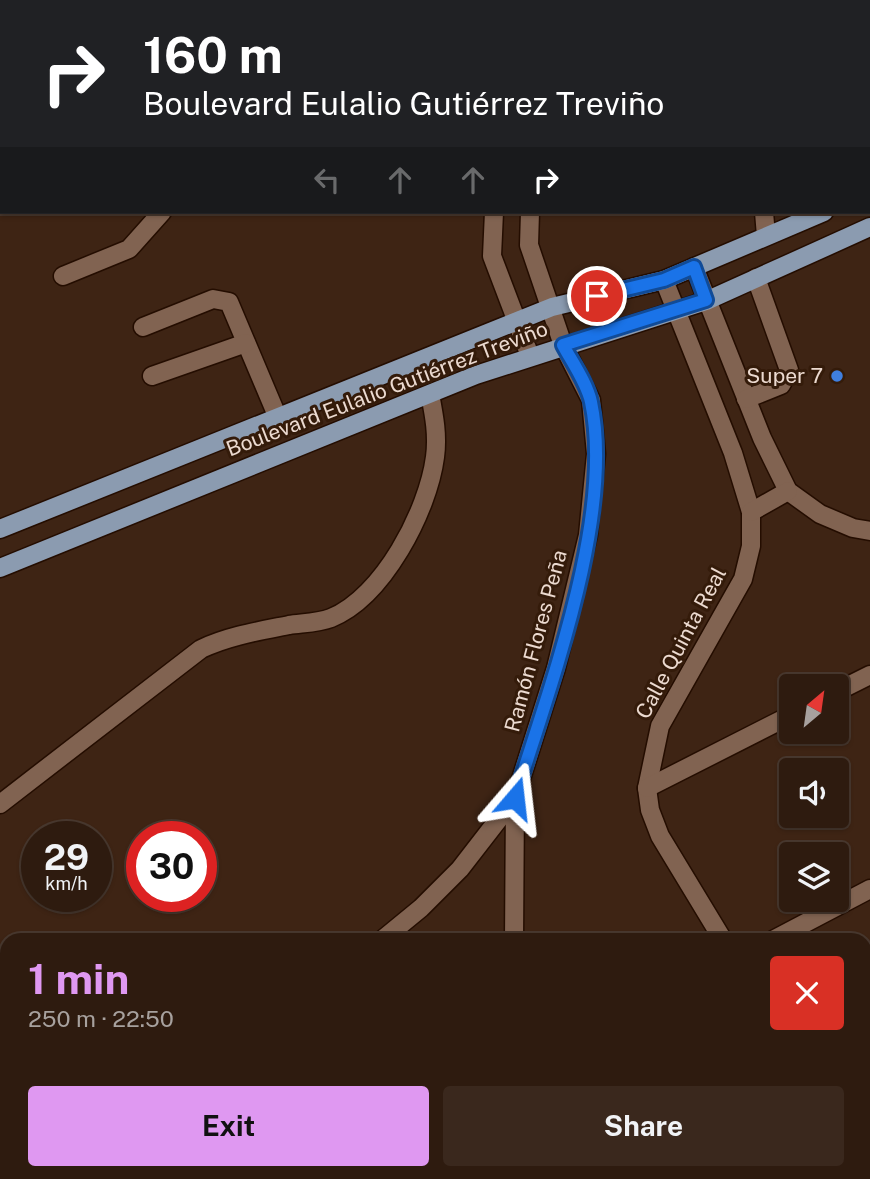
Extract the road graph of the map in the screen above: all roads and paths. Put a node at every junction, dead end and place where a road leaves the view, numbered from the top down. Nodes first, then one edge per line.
1 (160, 214) edge
2 (494, 214) edge
3 (530, 214) edge
4 (764, 214) edge
5 (819, 214) edge
6 (870, 227) edge
7 (766, 236) junction
8 (694, 267) junction
9 (63, 276) dead end
10 (757, 278) junction
11 (664, 280) junction
12 (706, 300) junction
13 (552, 307) junction
14 (678, 311) junction
15 (517, 321) junction
16 (143, 327) dead end
17 (246, 342) junction
18 (563, 345) junction
19 (530, 356) junction
20 (152, 376) dead end
21 (430, 394) junction
22 (746, 399) junction
23 (278, 418) junction
24 (788, 491) junction
25 (751, 512) junction
26 (0, 529) edge
27 (870, 531) edge
28 (0, 568) edge
29 (870, 675) edge
30 (849, 686) edge
31 (779, 721) edge
32 (647, 788) junction
33 (515, 798) junction
34 (0, 804) edge
35 (870, 889) edge
36 (391, 933) edge
37 (514, 933) edge
38 (719, 933) edge
39 (786, 933) edge

1 - 9 street
2 - 15 street
3 - 13 street, Ramón Flores Peña
4 - 7 street
5 - 7 main road, Boulevard Eulalio Gutiérrez Treviño
6 - 10 main road, Boulevard Eulalio Gutiérrez Treviño
7 - 8 main road, Boulevard Eulalio Gutiérrez Treviño
8 - 11 main road, Boulevard Eulalio Gutiérrez Treviño
8 - 12 street
10 - 12 main road, Boulevard Eulalio Gutiérrez Treviño
10 - 22 street
11 - 13 main road, Boulevard Eulalio Gutiérrez Treviño
11 - 14 street, Calle Quinta Real
12 - 14 main road, Boulevard Eulalio Gutiérrez Treviño
12 - 22 street
13 - 15 main road, Boulevard Eulalio Gutiérrez Treviño
13 - 18 street, Ramón Flores Peña
14 - 18 main road, Boulevard Eulalio Gutiérrez Treviño
14 - 25 street, Calle Quinta Real
15 - 19 street
15 - 23 main road, Boulevard Eulalio Gutiérrez Treviño
16 - 17 street
17 - 20 street
17 - 23 street
18 - 19 main road, Boulevard Eulalio Gutiérrez Treviño
18 - 33 street, Ramón Flores Peña
19 - 21 main road, Boulevard Eulalio Gutiérrez Treviño
21 - 28 main road, Boulevard Eulalio Gutiérrez Treviño
21 - 34 street
22 - 24 street
23 - 26 main road, Boulevard Eulalio Gutiérrez Treviño
24 - 25 street
24 - 27 street
25 - 32 street, Calle Quinta Real
29 - 30 street
31 - 32 street
32 - 38 street, Calle Quinta Real
33 - 36 street, Ramón Flores Peña
33 - 37 street
35 - 39 street

